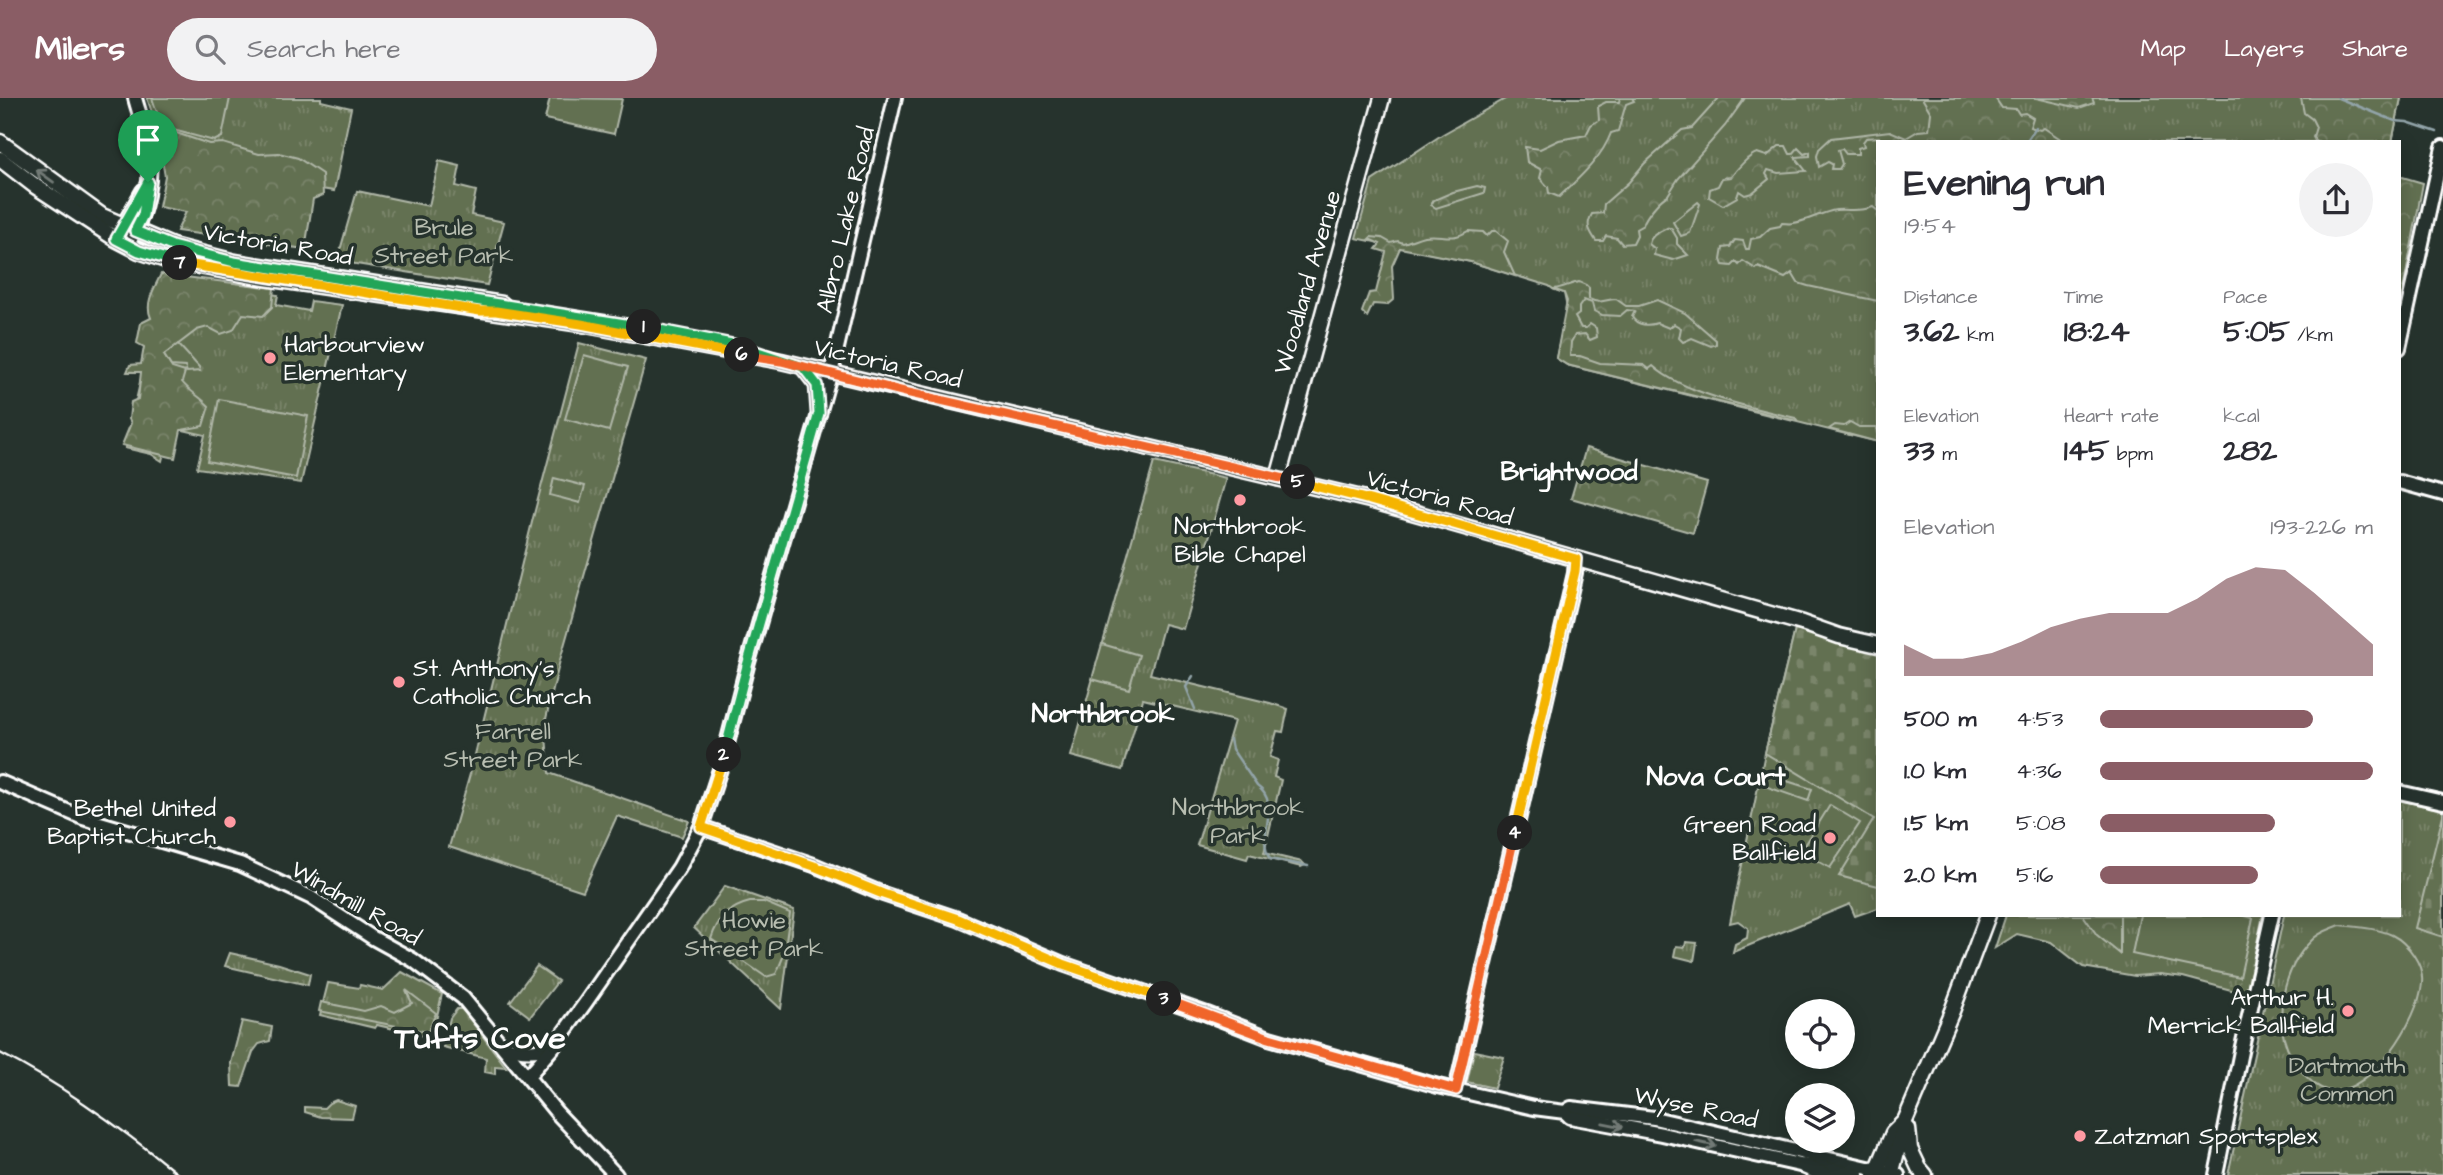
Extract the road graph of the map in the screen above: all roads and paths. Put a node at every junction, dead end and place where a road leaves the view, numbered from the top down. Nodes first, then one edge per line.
1 (135, 98) edge
2 (895, 98) edge
3 (1382, 98) edge
4 (0, 142) edge
5 (2443, 147) edge
6 (0, 159) edge
7 (125, 235) junction
8 (2401, 339) edge
9 (803, 367) junction
10 (830, 373) junction
11 (819, 413) junction
12 (1283, 457) junction
13 (1278, 478) junction
14 (2401, 483) edge
15 (1310, 485) junction
16 (2443, 494) edge
17 (1576, 559) junction
18 (1876, 645) edge
19 (0, 782) edge
20 (2401, 792) edge
21 (2443, 802) edge
22 (701, 827) junction
23 (1987, 917) edge
24 (2272, 917) edge
25 (504, 1046) junction
26 (554, 1046) junction
27 (528, 1076) junction
28 (1456, 1090) junction
29 (1565, 1112) junction
30 (1905, 1121) junction
31 (1804, 1166) junction
32 (1876, 1172) edge
33 (1894, 1174) edge
34 (616, 1175) edge
35 (1825, 1175) edge
36 (1857, 1175) edge
37 (1925, 1175) edge
38 (2217, 1175) edge

1 - 7 main road
2 - 10 main road, Albro Lake Road
3 - 12 main road, Woodland Avenue
7 -> 4 main road, Victoria Road
5 - 8 main road
6 - 7 main road, Victoria Road
7 - 9 main road, Victoria Road
9 - 10 main road, Victoria Road
9 - 11 main road
10 - 11 main road, Albro Lake Road
10 - 13 main road, Victoria Road
11 - 22 main road, Albro Lake Road
12 - 13 main road, Woodland Avenue
12 - 15 main road
13 - 15 main road, Victoria Road
14 - 16 main road
15 - 17 main road, Victoria Road
17 - 18 main road, Victoria Road
17 - 28 main road
19 - 25 main road, Windmill Road
20 - 21 main road
22 - 26 main road, Albro Lake Road
22 - 28 main road, Wyse Road
23 - 30 main road
24 - 38 main road
25 - 26 main road
25 - 27 main road, Windmill Road
26 - 27 main road, Albro Lake Road
27 - 34 main road, Windmill Road
28 - 29 main road, Wyse Road
29 -> 31 main road, Wyse Road
29 - 32 main road, Wyse Road
30 - 32 main road
30 - 33 main road
30 - 37 main road
31 - 35 main road
31 - 36 main road, Wyse Road
32 - 33 main road, Wyse Road

